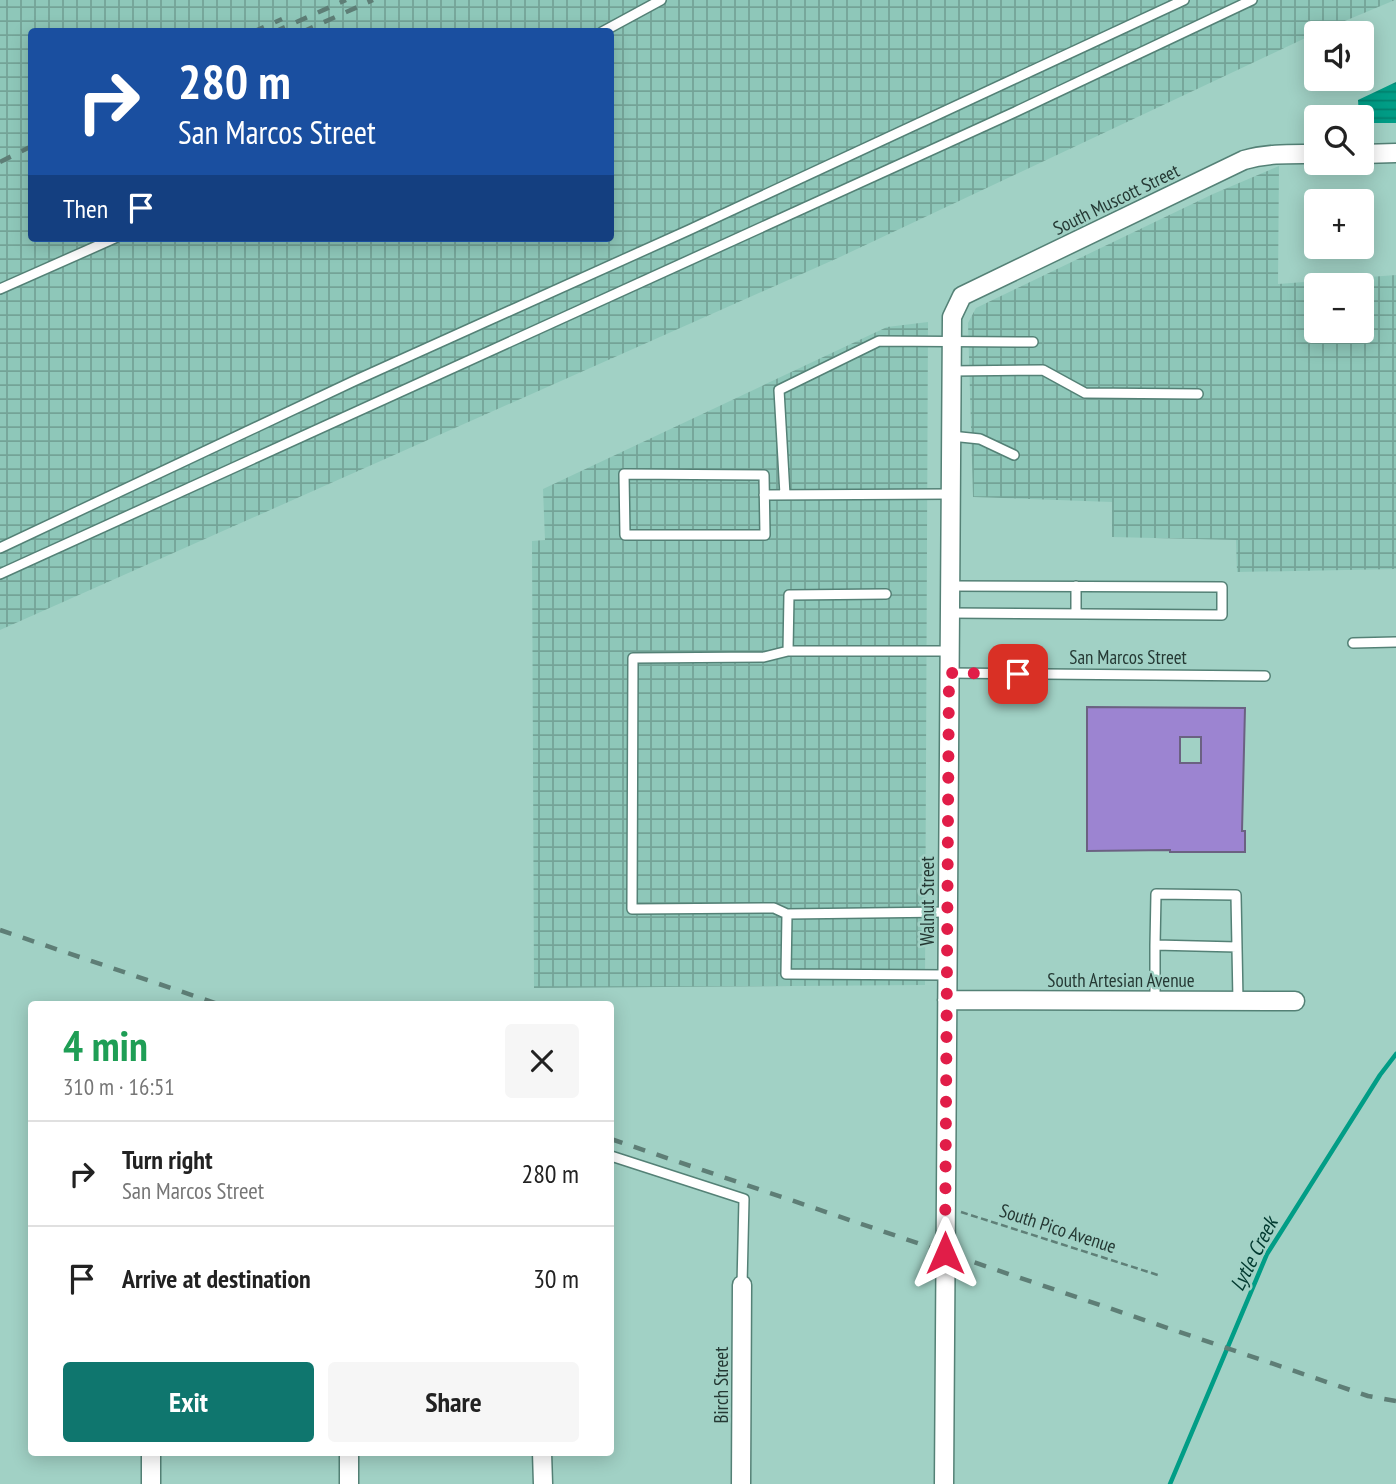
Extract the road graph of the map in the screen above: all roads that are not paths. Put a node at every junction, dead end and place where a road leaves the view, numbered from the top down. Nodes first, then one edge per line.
1 (662, 0) edge
2 (1184, 0) edge
3 (1252, 0) edge
4 (610, 28) edge
5 (1374, 153) edge
6 (1396, 153) edge
7 (1304, 154) edge
8 (106, 242) edge
9 (0, 289) edge
10 (951, 317) joint
11 (951, 341) junction
12 (1033, 342) dead end
13 (951, 371) junction
14 (1198, 394) dead end
15 (951, 436) junction
16 (1014, 454) dead end
17 (951, 494) junction
18 (764, 495) junction
19 (785, 495) junction
20 (0, 548) edge
21 (0, 574) edge
22 (950, 586) junction
23 (1076, 586) junction
24 (887, 594) dead end
25 (950, 613) junction
26 (1076, 614) junction
27 (1396, 642) edge
28 (1353, 643) dead end
29 (788, 651) junction
30 (949, 651) junction
31 (949, 673) junction
32 (1265, 676) dead end
33 (948, 912) junction
34 (787, 914) junction
35 (1155, 945) junction
36 (1237, 947) junction
37 (947, 975) junction
38 (947, 1000) junction
39 (1155, 1001) junction
40 (1238, 1001) junction
41 (1295, 1001) dead end
42 (614, 1157) edge
43 (742, 1285) joint
44 (151, 1456) edge
45 (349, 1456) edge
46 (542, 1456) edge
47 (151, 1484) edge
48 (349, 1484) edge
49 (542, 1484) edge
50 (741, 1484) edge
51 (944, 1484) edge

1 - 4 lane
2 - 20 lane
3 - 21 lane
5 - 6 street
7 - 10 street, South Muscott Street
8 - 9 lane
10 - 11 street, Walnut Street
11 - 12 lane
11 - 13 street, Walnut Street
11 - 19 lane
13 - 14 lane
13 - 15 street, Walnut Street
15 - 16 lane
15 - 17 street, Walnut Street
17 - 19 lane
17 - 22 street, Walnut Street
18 - 18 lane
18 - 19 lane
22 - 23 lane
22 - 25 street, Walnut Street
23 - 26 lane
23 - 26 lane
24 - 29 lane
25 - 26 lane
25 - 30 street, Walnut Street
27 - 28 lane
29 - 30 lane
29 - 34 lane
30 - 31 street, Walnut Street
31 - 32 lane, San Marcos Street
31 - 33 street, Walnut Street
33 - 34 lane
33 - 37 street, Walnut Street
34 - 37 lane
35 - 36 lane
35 - 36 lane
35 - 39 lane
36 - 40 lane
37 - 38 street, Walnut Street
38 - 39 street, South Artesian Avenue
38 - 51 street, Walnut Street
39 - 40 street, South Artesian Avenue
40 - 41 street, South Artesian Avenue
42 - 43 lane
43 - 50 street, Birch Street
44 - 47 street
45 - 48 street
46 - 49 street

